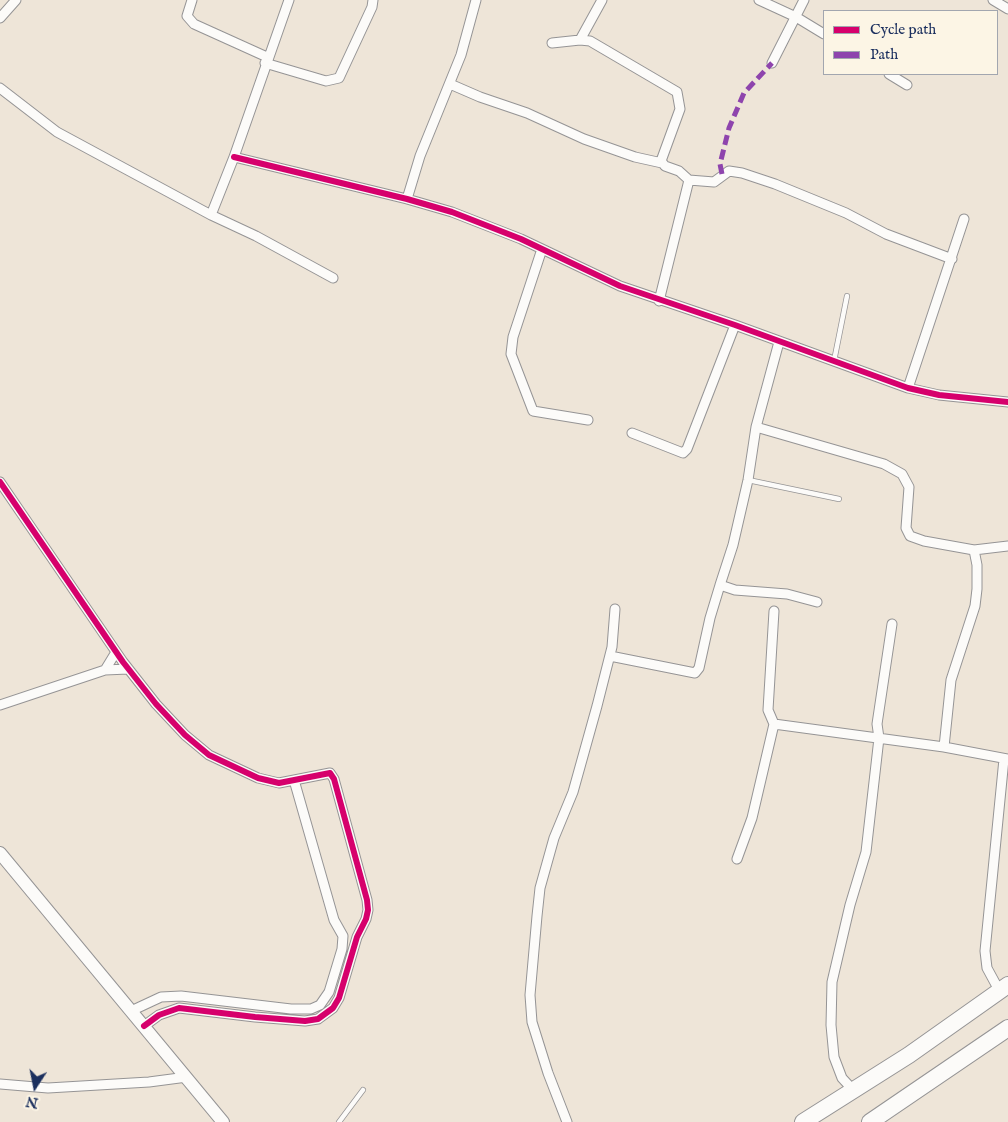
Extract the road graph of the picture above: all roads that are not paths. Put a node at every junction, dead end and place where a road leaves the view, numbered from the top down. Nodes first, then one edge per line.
1 (16, 0) edge
2 (192, 0) edge
3 (289, 0) edge
4 (373, 0) edge
5 (476, 0) edge
6 (602, 0) edge
7 (759, 0) edge
8 (804, 0) edge
9 (993, 0) edge
10 (1008, 9) edge
11 (796, 17) junction
12 (0, 18) edge
13 (823, 33) edge
14 (580, 40) junction
15 (552, 43) dead end
16 (266, 60) junction
17 (772, 63) dead end
18 (891, 75) edge
19 (450, 84) junction
20 (907, 85) dead end
21 (0, 88) edge
22 (234, 158) junction
23 (662, 163) junction
24 (689, 180) junction
25 (407, 199) junction
26 (211, 215) junction
27 (964, 219) dead end
28 (542, 249) junction
29 (952, 258) junction
30 (333, 278) dead end
31 (848, 296) dead end
32 (659, 301) junction
33 (735, 325) junction
34 (779, 342) junction
35 (834, 361) junction
36 (908, 388) junction
37 (1008, 402) edge
38 (588, 420) dead end
39 (756, 427) junction
40 (632, 434) dead end
41 (748, 480) junction
42 (0, 482) edge
43 (839, 499) dead end
44 (1008, 546) edge
45 (974, 550) junction
46 (720, 585) junction
47 (817, 602) dead end
48 (615, 608) dead end
49 (774, 611) dead end
50 (892, 624) dead end
51 (116, 652) junction
52 (610, 656) junction
53 (128, 669) junction
54 (105, 670) junction
55 (0, 705) edge
56 (774, 724) junction
57 (879, 738) junction
58 (944, 747) junction
59 (1006, 759) edge
60 (294, 780) junction
61 (0, 853) edge
62 (737, 859) dead end
63 (1004, 988) edge
64 (131, 1011) junction
65 (144, 1026) junction
66 (1008, 1028) edge
67 (187, 1077) junction
68 (0, 1084) edge
69 (363, 1090) dead end
70 (854, 1091) junction
71 (223, 1122) edge
72 (339, 1122) edge
73 (567, 1122) edge
74 (803, 1122) edge
75 (870, 1122) edge

1 - 12 street
2 - 16 street
3 - 16 street
4 - 16 street
5 - 19 street
6 - 14 street
7 - 11 street
8 - 11 street
9 - 10 street
11 - 13 street
11 - 17 street
14 - 15 street
14 - 23 street
16 - 22 street
18 - 20 street
19 - 23 street
19 - 25 street
21 - 26 street
22 - 25 street
22 - 26 street
23 - 24 street
24 - 29 street
24 - 32 street
25 - 28 street
26 - 30 street
27 - 29 street
28 - 32 street
28 - 38 street
29 - 36 street
31 - 35 lane
32 - 33 street
33 - 34 street
33 - 40 street
34 - 35 street
34 - 39 street
35 - 36 street
36 - 37 street
39 - 41 street
39 - 45 street
41 - 43 lane
41 - 46 street
42 - 51 street
44 - 45 street
45 - 58 street
46 - 47 street
46 - 52 street
48 - 52 street
49 - 56 street
50 - 57 street
51 - 53 street
51 - 54 street
52 - 73 street
53 - 54 street
53 - 60 street
54 - 55 street
56 - 57 street
56 - 62 street
57 - 58 street
57 - 70 street
58 - 59 street
59 - 63 street
60 - 64 street
60 - 65 street
61 - 64 street
63 - 70 highway
64 - 65 street
65 - 67 street
66 - 75 highway
67 - 68 street
67 - 71 street
69 - 72 lane
70 - 74 highway

